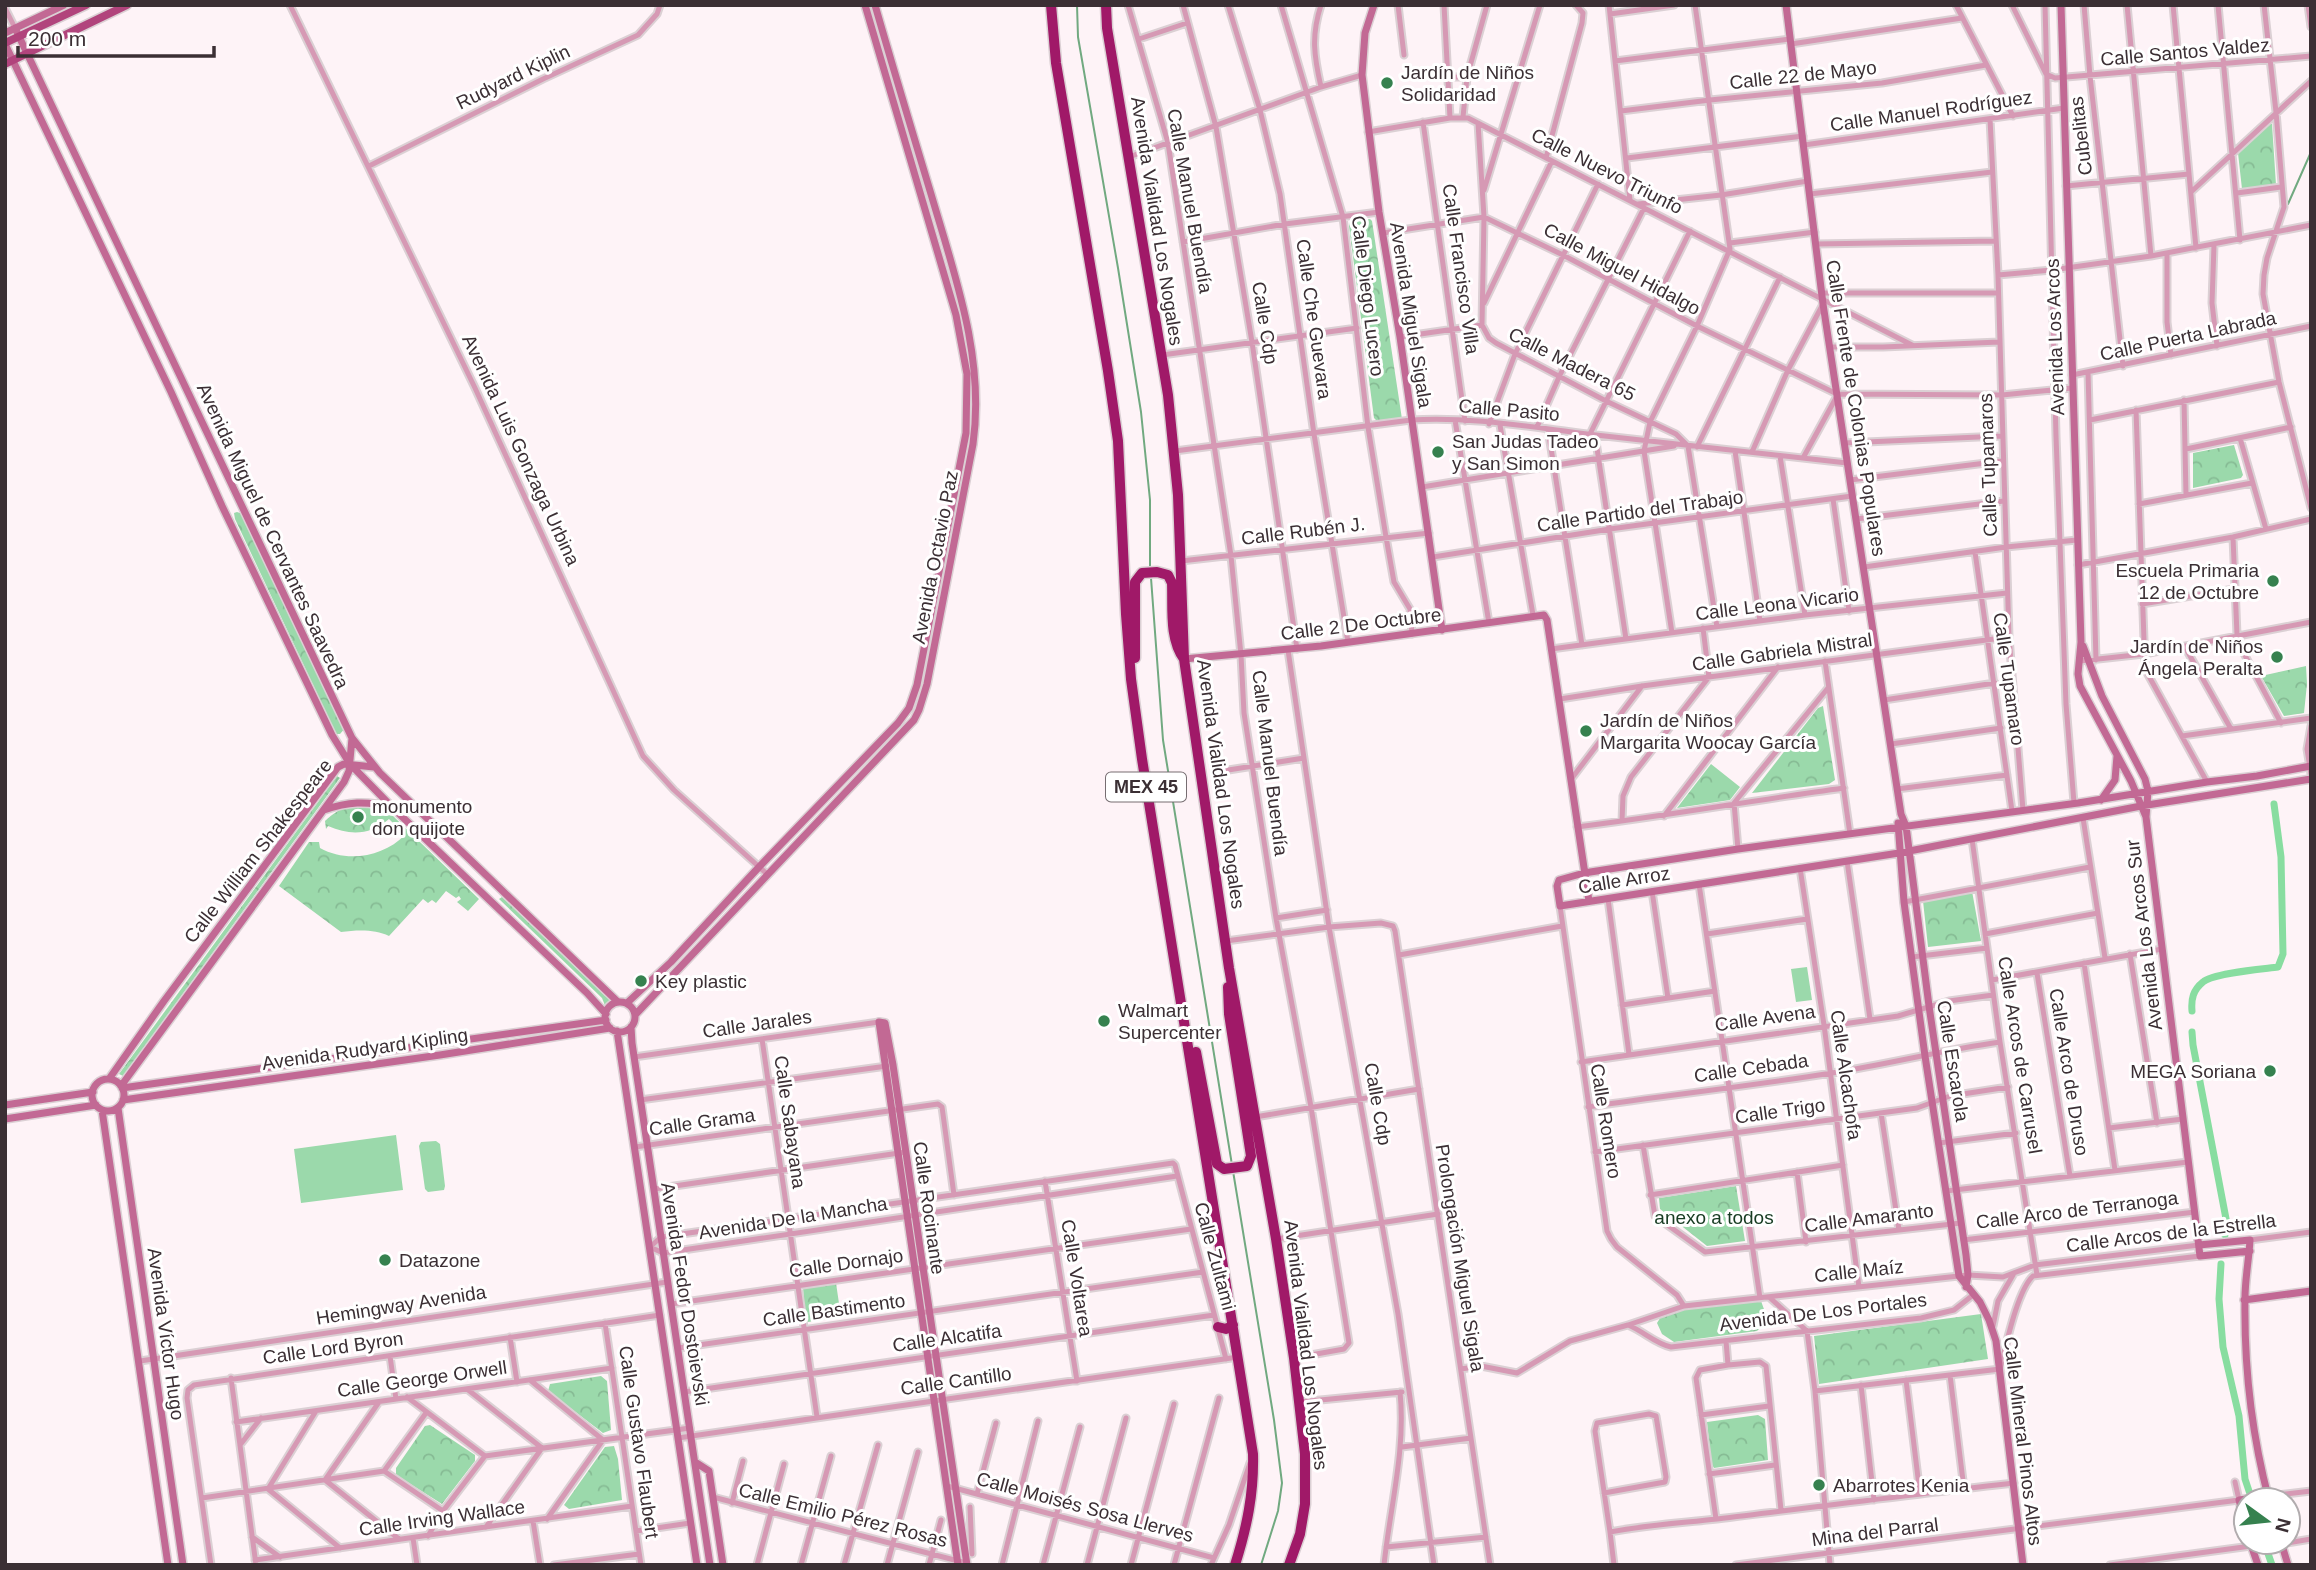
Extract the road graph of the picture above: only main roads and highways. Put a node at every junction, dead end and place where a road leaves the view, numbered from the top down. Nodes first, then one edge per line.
1 (86, 5) edge
2 (127, 5) edge
3 (1051, 5) edge
4 (1106, 5) edge
5 (5, 43) edge
6 (9, 62) edge
7 (1184, 659) junction
8 (1131, 679) junction
9 (1229, 968) junction
10 (1178, 984) junction
11 (1233, 1325) junction
12 (1218, 1327) road end
13 (1235, 1565) edge
14 (1289, 1565) edge

1 - 5 main road
2 - 6 main road
3 - 8 highway, MEX 45
4 - 7 highway, Avenida Vialidad Los Nogales / MEX 45
7 - 8 highway
7 - 9 highway, Avenida Vialidad Los Nogales / MEX 45
8 - 10 highway, MEX 45
9 - 10 highway
9 - 14 highway, Avenida Vialidad Los Nogales / MEX 45
10 - 11 highway, MEX 45
11 - 12 highway
11 - 13 highway, MEX 45

